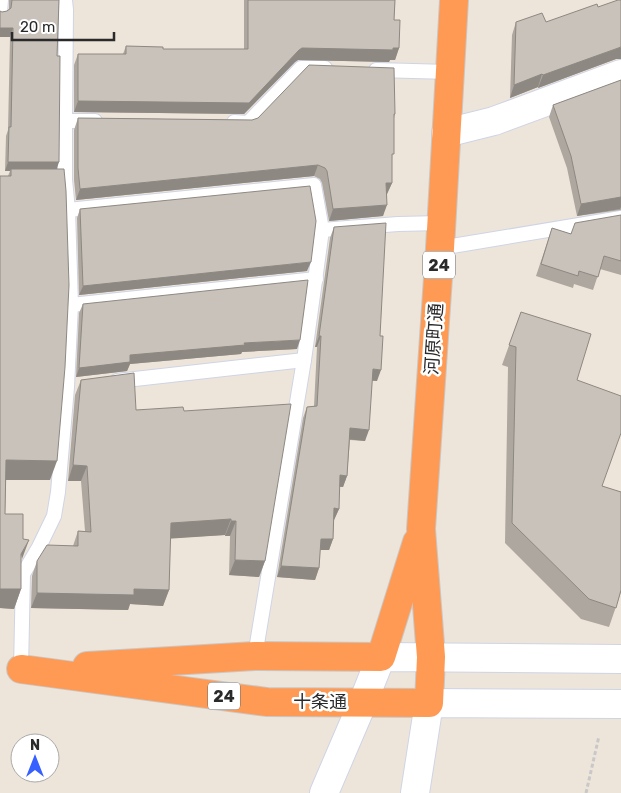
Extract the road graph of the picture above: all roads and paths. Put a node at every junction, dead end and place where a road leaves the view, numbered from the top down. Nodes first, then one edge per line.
1 (1, 0) edge
2 (65, 0) edge
3 (454, 0) edge
4 (0, 12) edge
5 (341, 69) edge
6 (361, 70) edge
7 (450, 72) junction
8 (621, 74) edge
9 (65, 121) junction
10 (104, 121) edge
11 (219, 122) edge
12 (446, 133) junction
13 (68, 210) junction
14 (621, 218) edge
15 (322, 230) junction
16 (441, 236) junction
17 (316, 279) junction
18 (71, 305) junction
19 (304, 360) junction
20 (106, 382) edge
21 (421, 529) junction
22 (255, 656) junction
23 (381, 657) junction
24 (431, 658) junction
25 (621, 659) edge
26 (10, 669) edge
27 (363, 702) junction
28 (429, 703) junction
29 (621, 704) edge
30 (601, 730) dead end
31 (324, 793) edge
32 (415, 793) edge
33 (586, 793) edge

1 - 4 lane
2 - 9 lane
3 - 7 highway, 河原町通 / 24
5 - 11 lane
6 - 7 lane
7 - 12 highway, 河原町通 / 24
8 - 12 street
9 - 10 lane
9 - 13 lane
12 - 16 highway, 河原町通 / 24
13 - 15 lane
13 - 18 lane
14 - 16 lane
15 - 16 lane
15 - 17 lane
16 - 21 highway, 河原町通 / 24
17 - 18 lane
17 - 19 lane
18 - 26 lane
19 - 20 lane
19 - 22 lane
21 - 23 highway, 河原町通 / 24
21 - 24 highway, 河原町通 / 24
22 - 23 highway, 24
22 - 26 highway, 24
23 - 24 street, 24
23 - 27 street
24 - 25 street
24 - 28 highway, 24
26 - 27 highway, 十条通 / 24
27 - 28 highway, 十条通 / 24
27 - 31 street
28 - 29 street, 十条通
28 - 32 street
30 - 33 path

